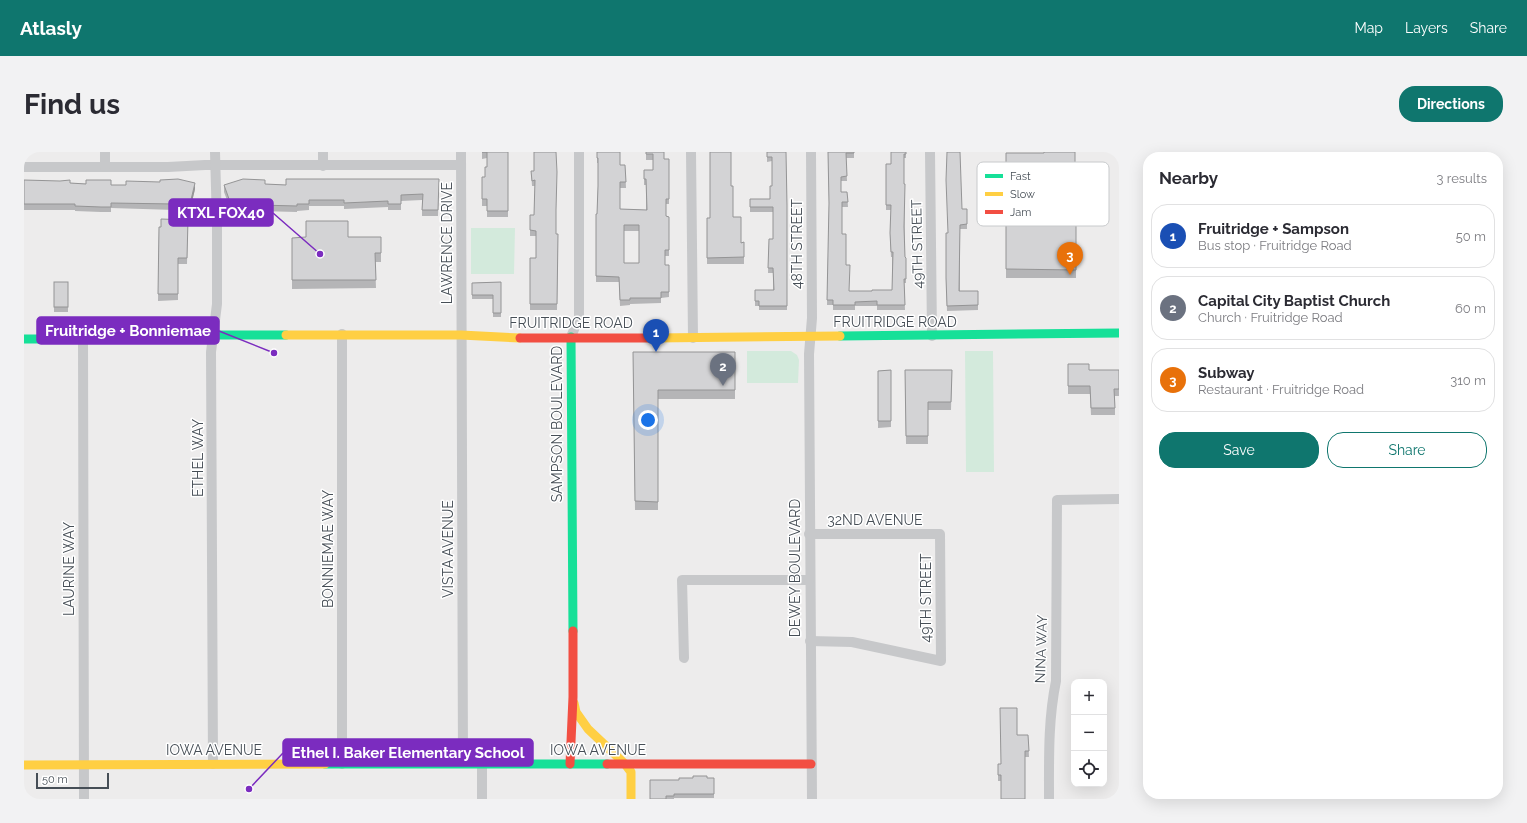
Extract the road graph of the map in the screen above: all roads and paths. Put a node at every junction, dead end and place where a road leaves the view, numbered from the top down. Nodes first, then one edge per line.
1 (105, 152) edge
2 (215, 152) edge
3 (323, 152) edge
4 (461, 152) edge
5 (579, 152) edge
6 (691, 152) edge
7 (811, 152) edge
8 (930, 152) edge
9 (215, 165) junction
10 (461, 165) junction
11 (323, 166) junction
12 (24, 167) edge
13 (105, 167) junction
14 (1119, 333) edge
15 (342, 334) junction
16 (213, 335) junction
17 (461, 335) junction
18 (932, 336) junction
19 (571, 337) junction
20 (810, 337) junction
21 (692, 338) junction
22 (24, 339) edge
23 (83, 339) junction
24 (1119, 499) edge
25 (809, 534) junction
26 (940, 534) joint
27 (809, 580) junction
28 (810, 641) junction
29 (684, 658) dead end
30 (573, 697) junction
31 (463, 763) junction
32 (213, 764) junction
33 (342, 764) junction
34 (482, 764) junction
35 (570, 764) junction
36 (625, 764) junction
37 (811, 764) junction
38 (83, 765) junction
39 (24, 766) edge
40 (84, 799) edge
41 (482, 799) edge
42 (631, 799) edge
43 (812, 799) edge
44 (1049, 799) edge

1 - 13 street
2 - 9 street, ETHEL WAY
3 - 11 street
4 - 10 street, LAWRENCE DRIVE
5 - 19 street, SAMPSON BOULEVARD
6 - 21 street
7 - 20 street, 48TH STREET
8 - 18 street, 49TH STREET
9 - 11 street
9 - 13 street
9 - 16 street, ETHEL WAY
10 - 11 street
10 - 17 street, LAWRENCE DRIVE
12 - 13 street
14 - 18 street, FRUITRIDGE ROAD
15 - 16 street, FRUITRIDGE ROAD
15 - 17 street, FRUITRIDGE ROAD
15 - 33 street, BONNIEMAE WAY
16 - 23 street, FRUITRIDGE ROAD
16 - 32 street, ETHEL WAY
17 - 19 street, FRUITRIDGE ROAD
17 - 31 street, VISTA AVENUE
18 - 20 street, FRUITRIDGE ROAD
19 - 21 street, FRUITRIDGE ROAD
19 - 30 street, SAMPSON BOULEVARD
20 - 21 street, FRUITRIDGE ROAD
20 - 25 street, DEWEY BOULEVARD
22 - 23 street, FRUITRIDGE ROAD
23 - 38 street, LAURINE WAY
24 - 44 street, NINA WAY
25 - 26 street, 32ND AVENUE
25 - 27 street, DEWEY BOULEVARD
26 - 28 street, 49TH STREET
27 - 28 street, DEWEY BOULEVARD
27 - 29 street
28 - 37 street, DEWEY BOULEVARD
30 - 35 street, SAMPSON BOULEVARD
30 - 36 street, SAMPSON BOULEVARD
31 - 33 street, IOWA AVENUE
31 - 34 street, IOWA AVENUE
32 - 33 street, IOWA AVENUE
32 - 38 street, IOWA AVENUE
34 - 35 street, IOWA AVENUE
34 - 41 street
35 - 36 street, IOWA AVENUE
36 - 37 street, IOWA AVENUE
36 - 42 street, SAMPSON BOULEVARD
37 - 43 street, DEWEY BOULEVARD
38 - 39 street, IOWA AVENUE
38 - 40 street, LAURINE WAY

